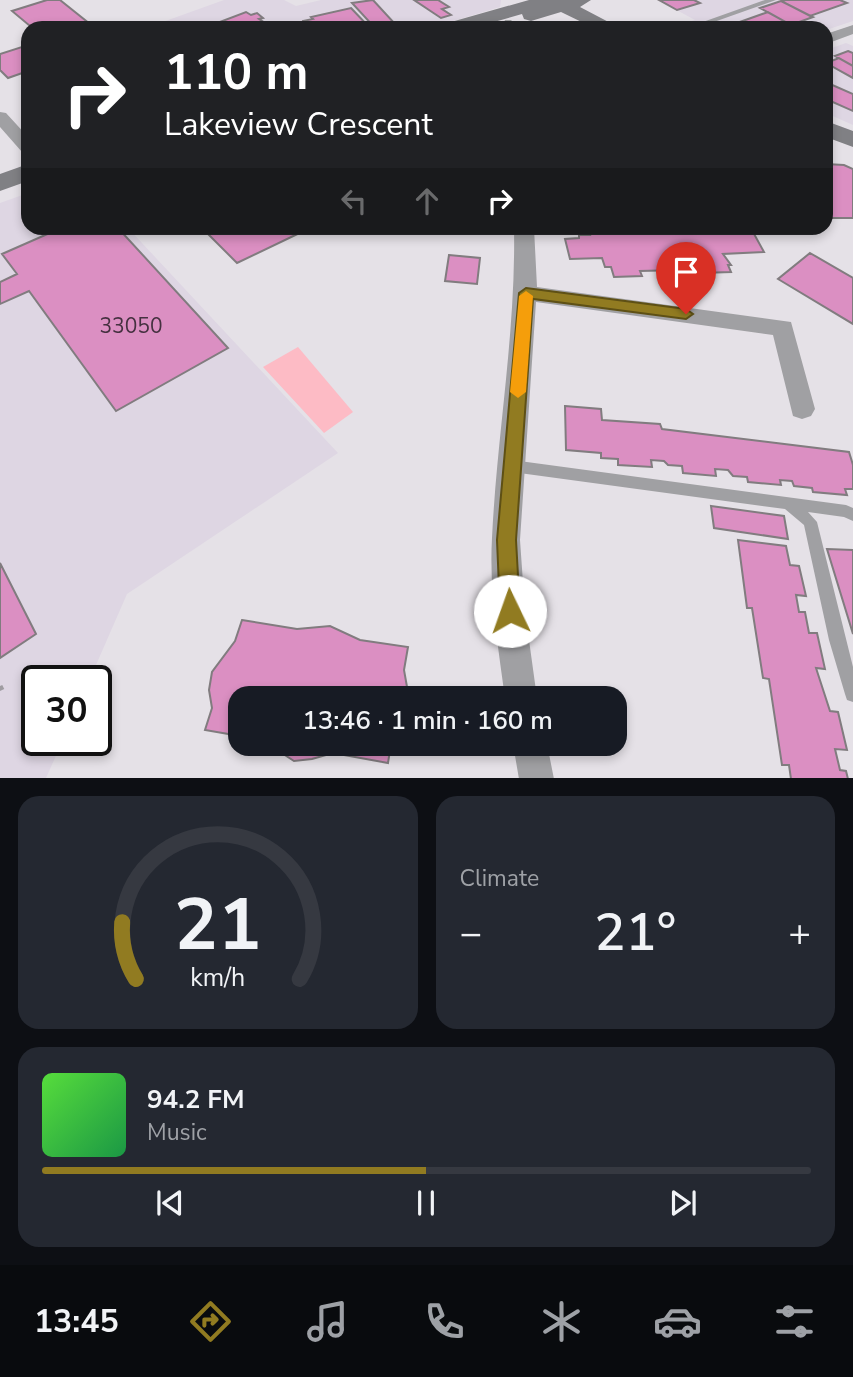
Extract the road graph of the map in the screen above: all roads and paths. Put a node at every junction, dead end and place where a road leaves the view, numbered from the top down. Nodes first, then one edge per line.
1 (581, 0) edge
2 (596, 0) edge
3 (772, 0) edge
4 (554, 2) edge
5 (506, 18) edge
6 (594, 21) edge
7 (603, 21) edge
8 (710, 21) edge
9 (853, 29) edge
10 (833, 36) edge
11 (0, 117) edge
12 (833, 131) edge
13 (21, 140) edge
14 (853, 140) edge
15 (21, 175) edge
16 (0, 183) edge
17 (524, 235) edge
18 (526, 293) junction
19 (803, 409) dead end
20 (512, 466) junction
21 (790, 506) junction
22 (853, 515) edge
23 (0, 686) edge
24 (519, 686) edge
25 (4, 694) dead end
26 (853, 694) edge
27 (532, 756) edge
28 (537, 778) edge

1 - 4 main road
2 - 7 main road
3 - 8 lane
4 - 5 main road
4 - 6 main road
9 - 10 street
11 - 13 street
12 - 14 main road
15 - 16 main road
17 - 18 street
18 - 19 street
18 - 20 street
20 - 21 lane
20 - 24 street
21 - 22 lane
21 - 26 lane
23 - 25 path
27 - 28 street

